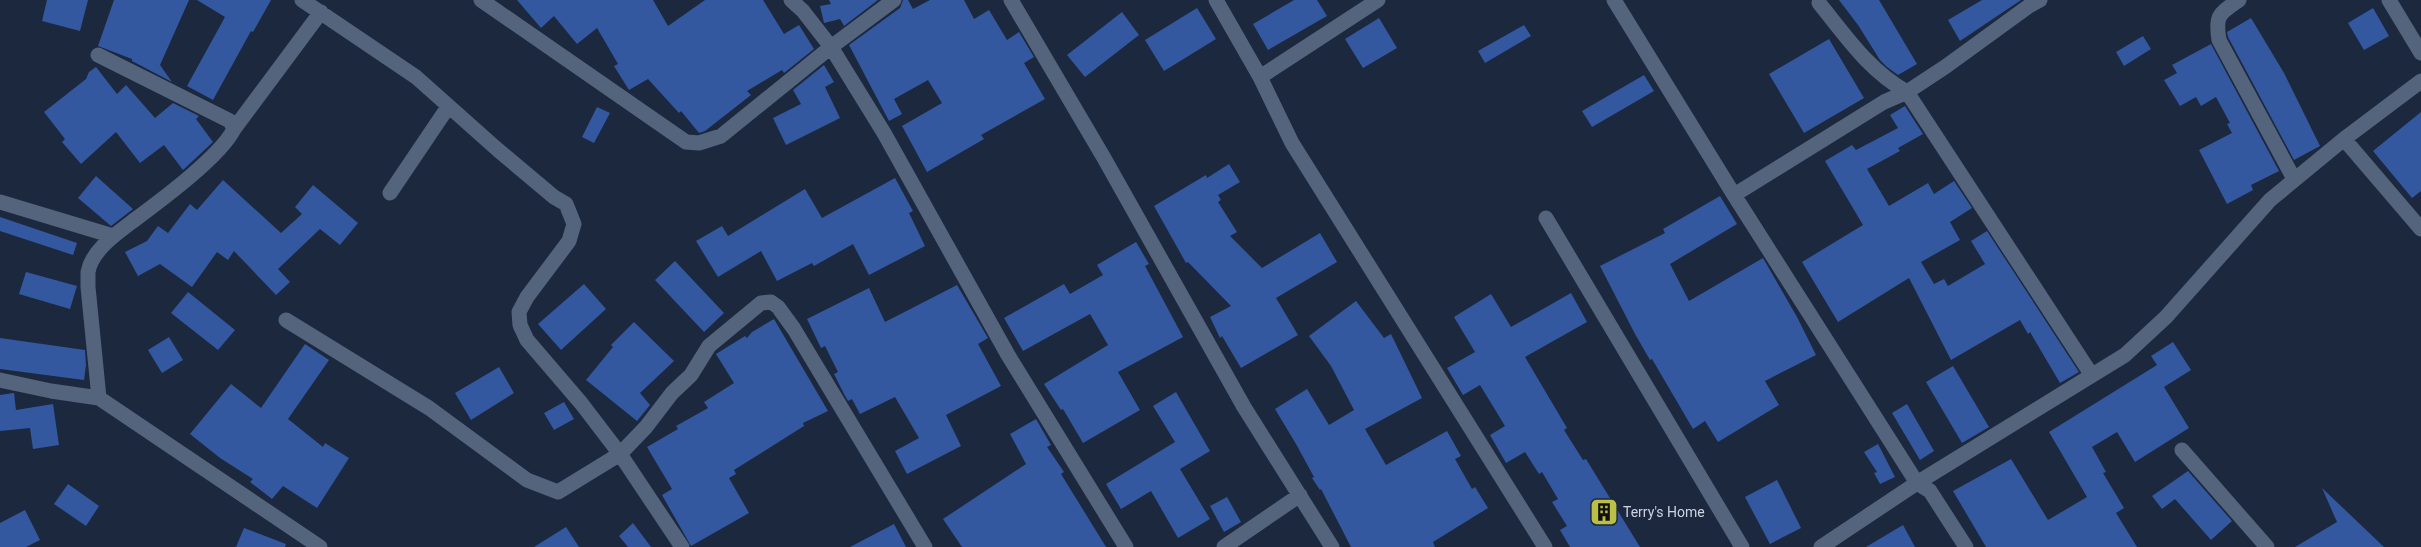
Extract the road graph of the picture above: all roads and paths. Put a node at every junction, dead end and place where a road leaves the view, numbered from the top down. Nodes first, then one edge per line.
1 (302, 0) edge
2 (481, 0) edge
3 (791, 0) edge
4 (894, 0) edge
5 (1010, 0) edge
6 (1216, 0) edge
7 (1378, 0) edge
8 (1614, 0) edge
9 (2239, 0) edge
10 (2389, 0) edge
11 (2031, 2) edge
12 (1819, 3) dead end
13 (2217, 6) edge
14 (320, 12) junction
15 (831, 47) junction
16 (2421, 53) edge
17 (98, 55) dead end
18 (1260, 77) junction
19 (2421, 81) edge
20 (1907, 92) junction
21 (448, 107) junction
22 (234, 129) junction
23 (2344, 139) junction
24 (2294, 179) junction
25 (390, 193) dead end
26 (1734, 195) junction
27 (0, 202) edge
28 (1546, 218) dead end
29 (2421, 229) edge
30 (113, 236) junction
31 (286, 320) dead end
32 (2091, 374) junction
33 (0, 380) edge
34 (99, 398) junction
35 (2182, 450) dead end
36 (620, 454) junction
37 (1918, 483) junction
38 (1300, 495) junction
39 (320, 547) edge
40 (682, 547) edge
41 (925, 547) edge
42 (1126, 547) edge
43 (1224, 547) edge
44 (1332, 547) edge
45 (1545, 547) edge
46 (1742, 547) edge
47 (1821, 547) edge
48 (1966, 547) edge
49 (2267, 547) edge

1 - 14 street
2 - 15 street
3 - 15 street
4 - 15 street
5 - 38 street
6 - 18 street
7 - 18 street
8 - 26 street
9 - 13 street
10 - 16 street
11 - 20 street
12 - 20 street
13 - 24 street
14 - 21 street
14 - 22 street
15 - 42 street
17 - 22 street
18 - 45 street
19 - 23 street
20 - 26 street
20 - 32 street
21 - 25 street
21 - 36 street
22 - 30 street
23 - 24 street
23 - 29 street
24 - 32 street
26 - 37 street
27 - 30 street
28 - 46 street
30 - 34 street
31 - 36 street
32 - 37 street
33 - 34 street
34 - 39 street
35 - 49 street
36 - 40 street
36 - 41 street
37 - 47 street
37 - 48 street
38 - 43 street
38 - 44 street

